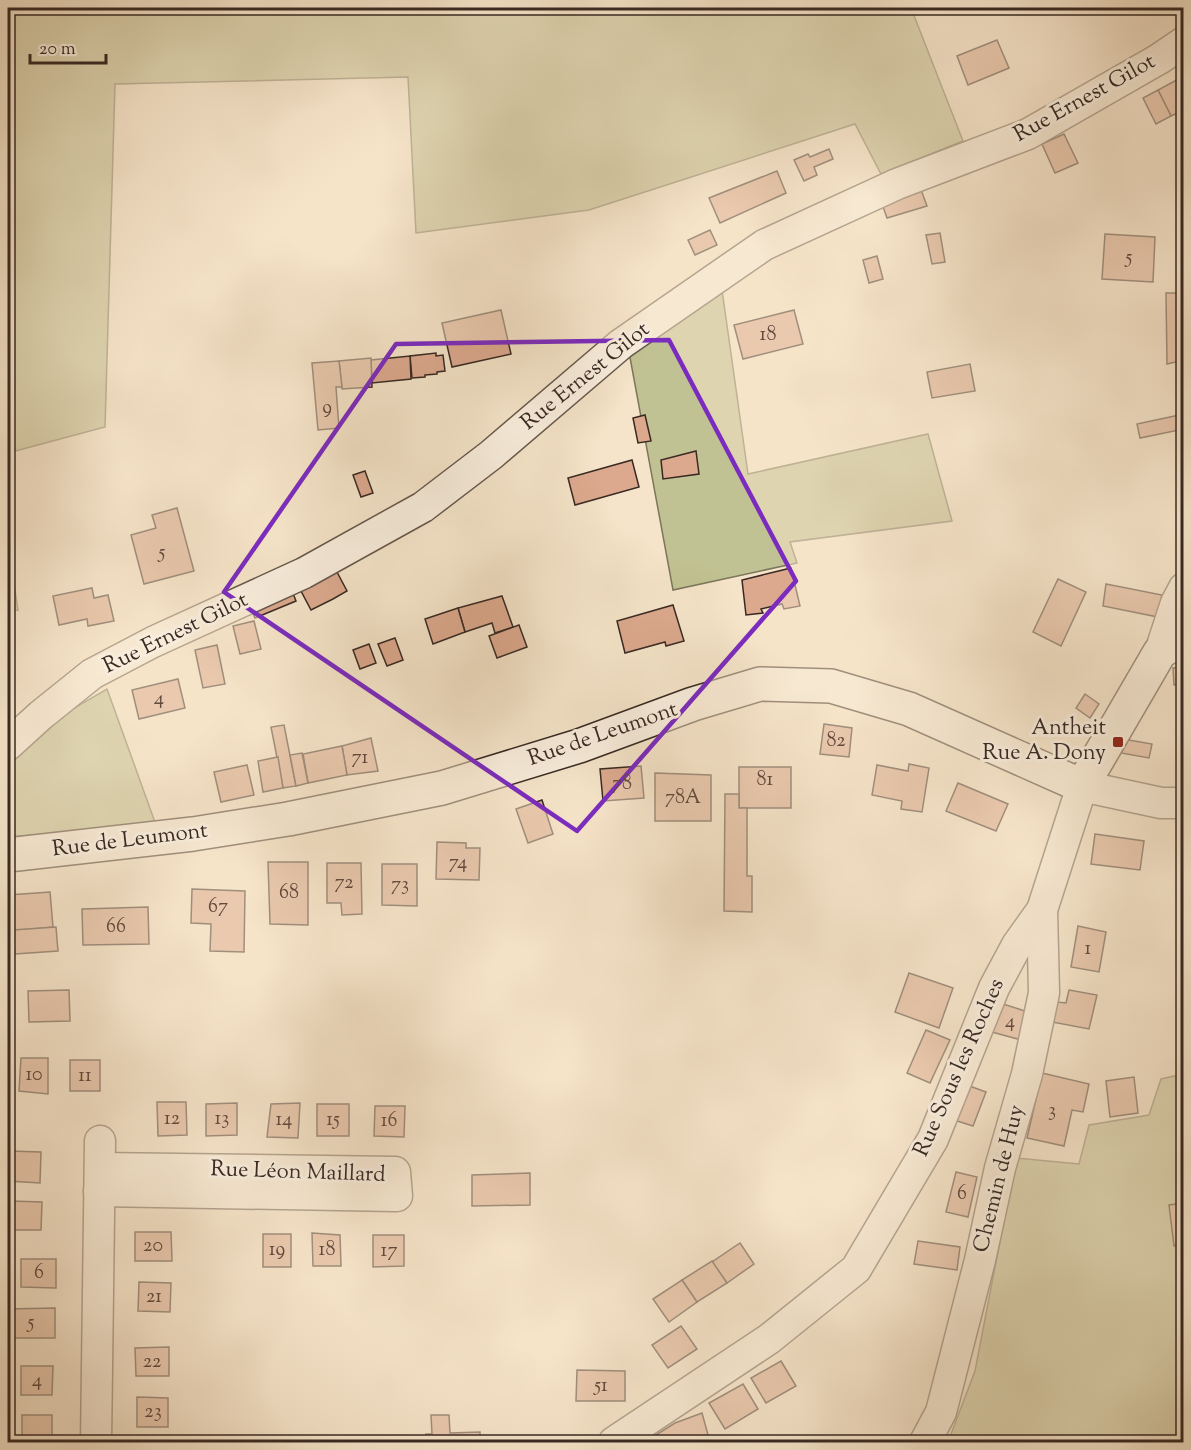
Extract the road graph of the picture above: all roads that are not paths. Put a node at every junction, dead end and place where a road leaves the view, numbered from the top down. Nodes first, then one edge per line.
1 (1184, 42) edge
2 (1184, 588) edge
3 (1172, 645) edge
4 (8, 745) edge
5 (1082, 786) junction
6 (1184, 803) edge
7 (8, 855) edge
8 (1042, 910) junction
9 (100, 1167) junction
10 (96, 1443) edge
11 (614, 1443) edge
12 (925, 1443) edge

1 - 4 street, Rue Ernest Gilot
2 - 3 street
3 - 5 street
5 - 6 street, Rue de Leumont
5 - 7 street, Rue de Leumont
5 - 8 street, Rue Sous les Roches
8 - 11 street, Rue Sous les Roches
8 - 12 street, Chemin de Huy
9 - 9 street, Rue Léon Maillard
9 - 10 street

